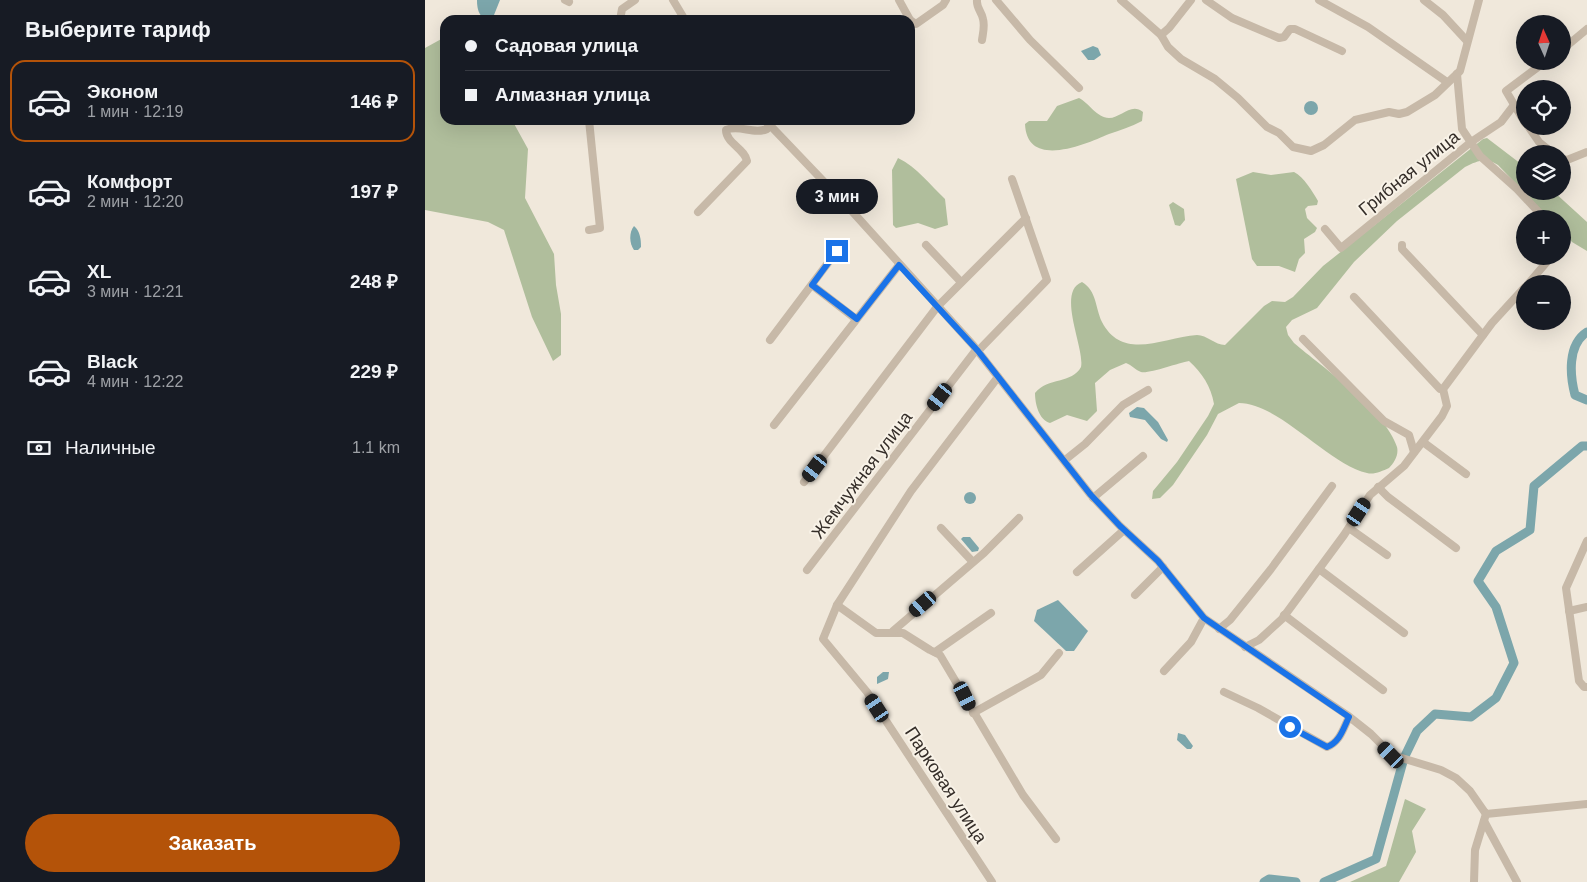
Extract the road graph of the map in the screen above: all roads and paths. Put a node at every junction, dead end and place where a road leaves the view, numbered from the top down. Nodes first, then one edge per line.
1 (635, 0) edge
2 (673, 0) edge
3 (899, 0) edge
4 (946, 0) edge
5 (977, 0) edge
6 (996, 0) edge
7 (1121, 0) edge
8 (1191, 0) edge
9 (1206, 0) edge
10 (1319, 0) edge
11 (1424, 0) edge
12 (1479, 0) edge
13 (621, 15) edge
14 (682, 15) edge
15 (907, 15) edge
16 (915, 23) edge
17 (1587, 29) edge
18 (1161, 35) junction
19 (982, 40) dead end
20 (1467, 41) junction
21 (1571, 42) edge
22 (1342, 51) dead end
23 (1534, 70) edge
24 (1457, 74) junction
25 (1447, 82) junction
26 (1079, 88) dead end
27 (1514, 105) junction
28 (1516, 108) edge
29 (590, 125) edge
30 (767, 125) edge
31 (770, 125) edge
32 (1534, 135) edge
33 (1471, 142) junction
34 (1542, 145) edge
35 (1587, 152) edge
36 (1571, 158) edge
37 (1012, 179) dead end
38 (1537, 210) edge
39 (698, 212) dead end
40 (1026, 218) junction
41 (1325, 229) dead end
42 (589, 230) dead end
43 (926, 245) dead end
44 (1402, 245) dead end
45 (837, 251) dead end
46 (899, 265) junction
47 (1544, 265) edge
48 (1536, 275) edge
49 (961, 282) junction
50 (812, 285) junction
51 (1354, 296) dead end
52 (1516, 297) edge
53 (937, 307) junction
54 (857, 319) junction
55 (1483, 335) junction
56 (1303, 339) dead end
57 (770, 340) dead end
58 (977, 350) junction
59 (999, 377) junction
60 (1443, 389) junction
61 (1148, 390) dead end
62 (774, 425) dead end
63 (1423, 442) junction
64 (1414, 452) junction
65 (1143, 456) dead end
66 (1065, 460) junction
67 (1466, 474) dead end
68 (803, 482) dead end
69 (1332, 486) dead end
70 (1378, 487) junction
71 (1093, 498) junction
72 (1019, 518) dead end
73 (941, 528) dead end
74 (1349, 528) junction
75 (1124, 530) junction
76 (1587, 542) edge
77 (1456, 548) dead end
78 (1387, 555) dead end
79 (973, 561) junction
80 (1163, 567) junction
81 (1319, 569) junction
82 (807, 570) dead end
83 (1077, 572) dead end
84 (1135, 595) dead end
85 (837, 605) junction
86 (1587, 607) edge
87 (1569, 611) junction
88 (991, 613) dead end
89 (1284, 616) junction
90 (1204, 618) junction
91 (1219, 629) junction
92 (893, 632) junction
93 (1404, 633) dead end
94 (1245, 647) junction
95 (935, 652) junction
96 (1059, 653) dead end
97 (1164, 671) dead end
98 (1584, 686) edge
99 (1383, 690) dead end
100 (1224, 692) dead end
101 (973, 713) junction
102 (1349, 717) junction
103 (1587, 804) edge
104 (1485, 817) junction
105 (1056, 839) dead end
106 (992, 882) edge
107 (1474, 882) edge
108 (1517, 882) edge

1 - 13 street
2 - 14 street
3 - 15 street
4 - 16 street
5 - 19 street
6 - 26 street
7 - 18 street
8 - 18 street
9 - 22 street
10 - 25 street
11 - 20 street
12 - 20 street
17 - 21 street
18 - 25 street
20 - 24 street
23 - 27 street
24 - 25 street
24 - 33 street
27 - 28 street
27 - 33 street, Грибная улица
29 - 42 street
30 - 39 street
31 - 46 street
32 - 34 street
33 - 38 street
33 - 41 street, Грибная улица
35 - 36 street
37 - 40 street, Жемчужная улица
40 - 49 street
40 - 58 street, Жемчужная улица
43 - 49 street
44 - 55 street
45 - 50 street
46 - 53 street
46 - 54 street
47 - 48 street
49 - 53 street
50 - 54 street
50 - 57 street
51 - 60 street
52 - 55 street
53 - 58 street
53 - 68 street
54 - 62 street
55 - 60 street
56 - 64 street
58 - 59 street
58 - 82 street, Жемчужная улица
59 - 66 street
59 - 85 street, Парковая улица
60 - 63 street
61 - 66 street
63 - 64 street
63 - 67 street
64 - 70 street
65 - 71 street
66 - 71 street
69 - 91 street
70 - 74 street
70 - 77 street
71 - 75 street
72 - 79 street
73 - 79 street
74 - 78 street
74 - 81 street
75 - 80 street
75 - 83 street
76 - 87 street
79 - 92 street
80 - 84 street
80 - 90 street
81 - 89 street
81 - 93 street
85 - 92 street
85 - 106 street, Парковая улица
86 - 87 street
87 - 98 street
88 - 95 street
89 - 94 street
89 - 99 street
90 - 91 street
90 - 97 street
91 - 94 street
92 - 95 street
94 - 102 street
95 - 101 street
96 - 101 street
100 - 102 street
101 - 105 street
102 - 104 street
103 - 104 street
104 - 107 street
104 - 108 street

